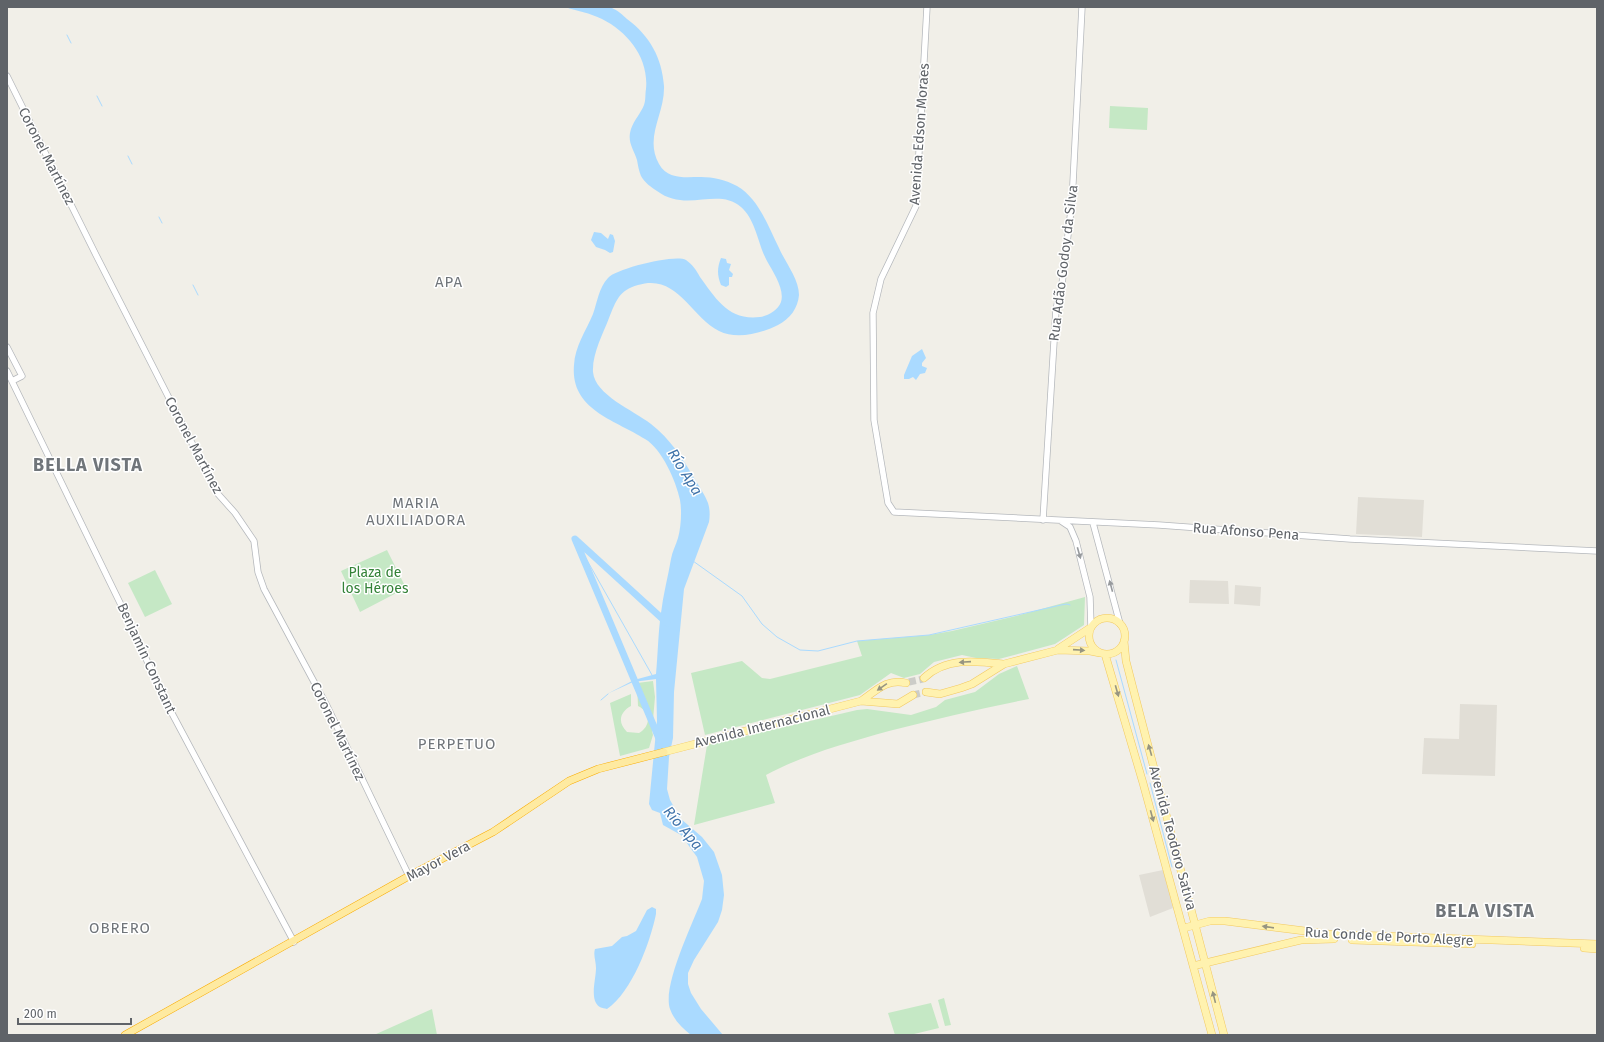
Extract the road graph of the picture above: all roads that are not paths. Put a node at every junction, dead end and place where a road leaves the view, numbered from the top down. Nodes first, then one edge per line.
1 (927, 7) edge
2 (1082, 7) edge
3 (7, 76) edge
4 (7, 347) edge
5 (9, 358) edge
6 (7, 371) edge
7 (12, 381) junction
8 (894, 512) joint
9 (1043, 520) junction
10 (1060, 521) junction
11 (1093, 523) junction
12 (1597, 551) edge
13 (1120, 624) junction
14 (1090, 627) junction
15 (1124, 641) junction
16 (1058, 650) junction
17 (1103, 653) junction
18 (1004, 664) junction
19 (861, 701) junction
20 (664, 752) joint
21 (409, 876) junction
22 (1196, 924) junction
23 (1184, 928) junction
24 (294, 942) junction
25 (1597, 944) edge
26 (1597, 949) edge
27 (1205, 963) junction
28 (1193, 966) junction
29 (125, 1035) edge
30 (1212, 1035) edge
31 (1224, 1035) edge

1 - 8 street, Avenida Edson Moraes
2 - 9 street, Rua Adão Godoy da Silva
3 - 21 street, Coronel Martínez
4 - 5 street
5 - 7 street
6 - 7 street, Benjamín Constant
7 - 24 street, Benjamín Constant
8 - 9 street, Rua Afonso Pena
9 - 10 street, Rua Afonso Pena
10 - 11 street, Rua Afonso Pena
10 -> 14 street
11 - 12 street, Rua Afonso Pena
13 -> 11 street
13 - 14 main road
13 - 15 main road
14 - 16 main road
14 - 17 main road
15 - 17 main road
22 -> 15 main road, Avenida Teodoro Sativa
16 -> 17 main road
16 - 18 main road
17 -> 23 main road, Avenida Teodoro Sativa
18 -> 18 main road
19 -> 19 main road, Avenida Internacional
19 - 20 main road, Avenida Internacional
20 - 21 highway, Mayor Vera
21 - 24 highway, Mayor Vera
22 - 23 main road, Rua Conde de Porto Alegre
25 -> 22 main road, Rua Conde de Porto Alegre
22 - 27 main road, Avenida Teodoro Sativa
23 - 28 main road, Avenida Teodoro Sativa
24 - 29 highway, Mayor Vera
26 - 27 main road, Rua Conde de Porto Alegre
27 - 28 main road, Rua Conde de Porto Alegre
31 -> 27 main road, Avenida Teodoro Sativa
28 - 30 main road, Avenida Teodoro Sativa

